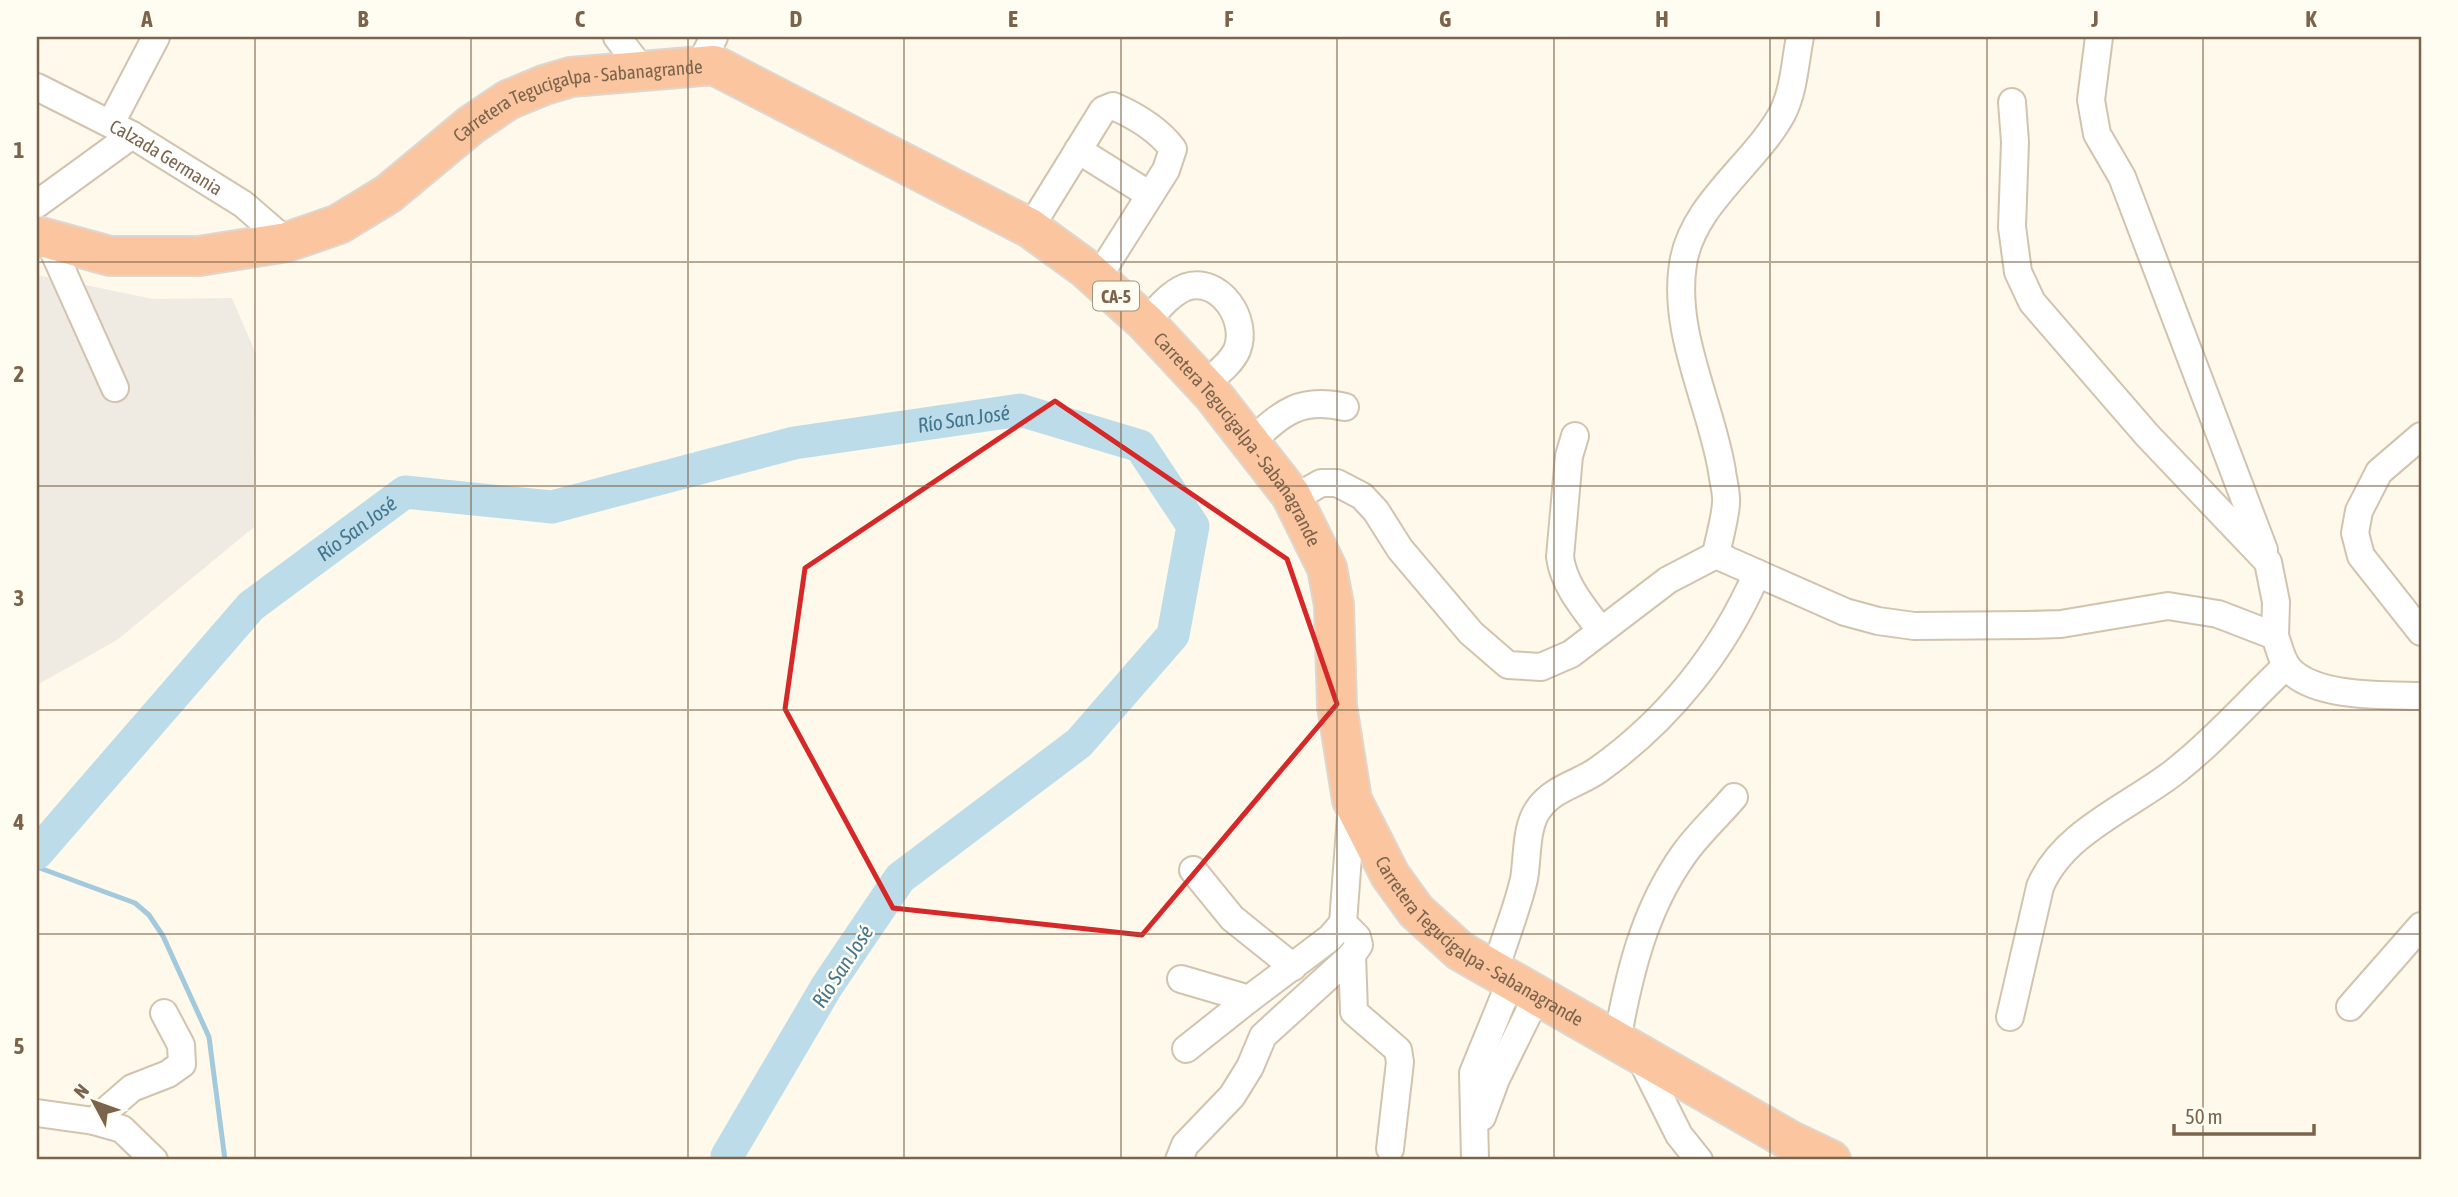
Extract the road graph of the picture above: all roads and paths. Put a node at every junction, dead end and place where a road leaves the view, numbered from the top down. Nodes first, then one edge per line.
1 (156, 37) edge
2 (617, 37) edge
3 (1800, 37) edge
4 (2099, 37) edge
5 (706, 52) edge
6 (643, 71) junction
7 (37, 88) edge
8 (2012, 102) dead end
9 (121, 129) junction
10 (1077, 150) junction
11 (1150, 195) junction
12 (41, 226) edge
13 (1030, 228) junction
14 (287, 242) junction
15 (1097, 279) junction
16 (1146, 323) junction
17 (1204, 386) junction
18 (115, 388) dead end
19 (1346, 407) dead end
20 (1575, 436) dead end
21 (2421, 436) edge
22 (1251, 442) junction
23 (1293, 499) junction
24 (1716, 555) junction
25 (2268, 562) junction
26 (1756, 573) junction
27 (1601, 631) junction
28 (2421, 632) edge
29 (2275, 636) junction
30 (2286, 666) junction
31 (2421, 696) edge
32 (1734, 797) dead end
33 (1352, 800) junction
34 (1193, 870) dead end
35 (1343, 923) junction
36 (2421, 926) edge
37 (1352, 955) junction
38 (1293, 967) junction
39 (1181, 979) dead end
40 (1514, 982) junction
41 (1249, 999) junction
42 (2350, 1007) dead end
43 (164, 1013) dead end
44 (2010, 1017) dead end
45 (1627, 1047) junction
46 (1186, 1049) dead end
47 (37, 1113) edge
48 (94, 1121) junction
49 (1390, 1149) dead end
50 (154, 1160) edge
51 (1179, 1160) edge
52 (1475, 1160) edge
53 (1699, 1160) edge
54 (1831, 1160) edge

1 - 9 street
2 - 6 street
3 - 24 street
4 - 25 street
5 - 6 highway, Carretera Tegucigalpa - Sabanagrande / CA-5
5 - 13 highway, Carretera Tegucigalpa - Sabanagrande / CA-5
6 - 14 highway, Carretera Tegucigalpa - Sabanagrande / CA-5
7 - 9 street, Calzada Germania
8 - 25 street
9 - 12 street
9 - 14 street, Calzada Germania
10 - 11 street
10 - 11 street
10 - 13 street
11 - 15 street
12 - 14 highway, Carretera Tegucigalpa - Sabanagrande / CA-5
12 - 18 street
13 - 15 highway, Carretera Tegucigalpa - Sabanagrande / CA-5
15 - 16 highway, Carretera Tegucigalpa - Sabanagrande / CA-5
16 - 17 highway, Carretera Tegucigalpa - Sabanagrande / CA-5
16 - 17 street
17 - 22 highway, Carretera Tegucigalpa - Sabanagrande / CA-5
19 - 22 street
20 - 27 street
21 - 28 street
22 - 23 highway, Carretera Tegucigalpa - Sabanagrande / CA-5
23 - 27 street
23 - 33 highway, Carretera Tegucigalpa - Sabanagrande / CA-5
24 - 26 street
24 - 27 street
25 - 29 street
26 - 29 street
26 - 40 street
29 - 30 street
30 - 31 street
30 - 44 street
32 - 45 street
33 - 35 street
33 - 40 highway, Carretera Tegucigalpa - Sabanagrande / CA-5
34 - 38 street
35 - 37 street
35 - 38 street
36 - 42 street
37 - 49 street
37 - 51 street
38 - 41 street
39 - 41 street
40 - 45 highway, Carretera Tegucigalpa - Sabanagrande / CA-5
40 - 52 street
41 - 46 street
43 - 48 street
45 - 53 street
45 - 54 highway, Carretera Tegucigalpa - Sabanagrande / CA-5
47 - 48 street
48 - 50 street

